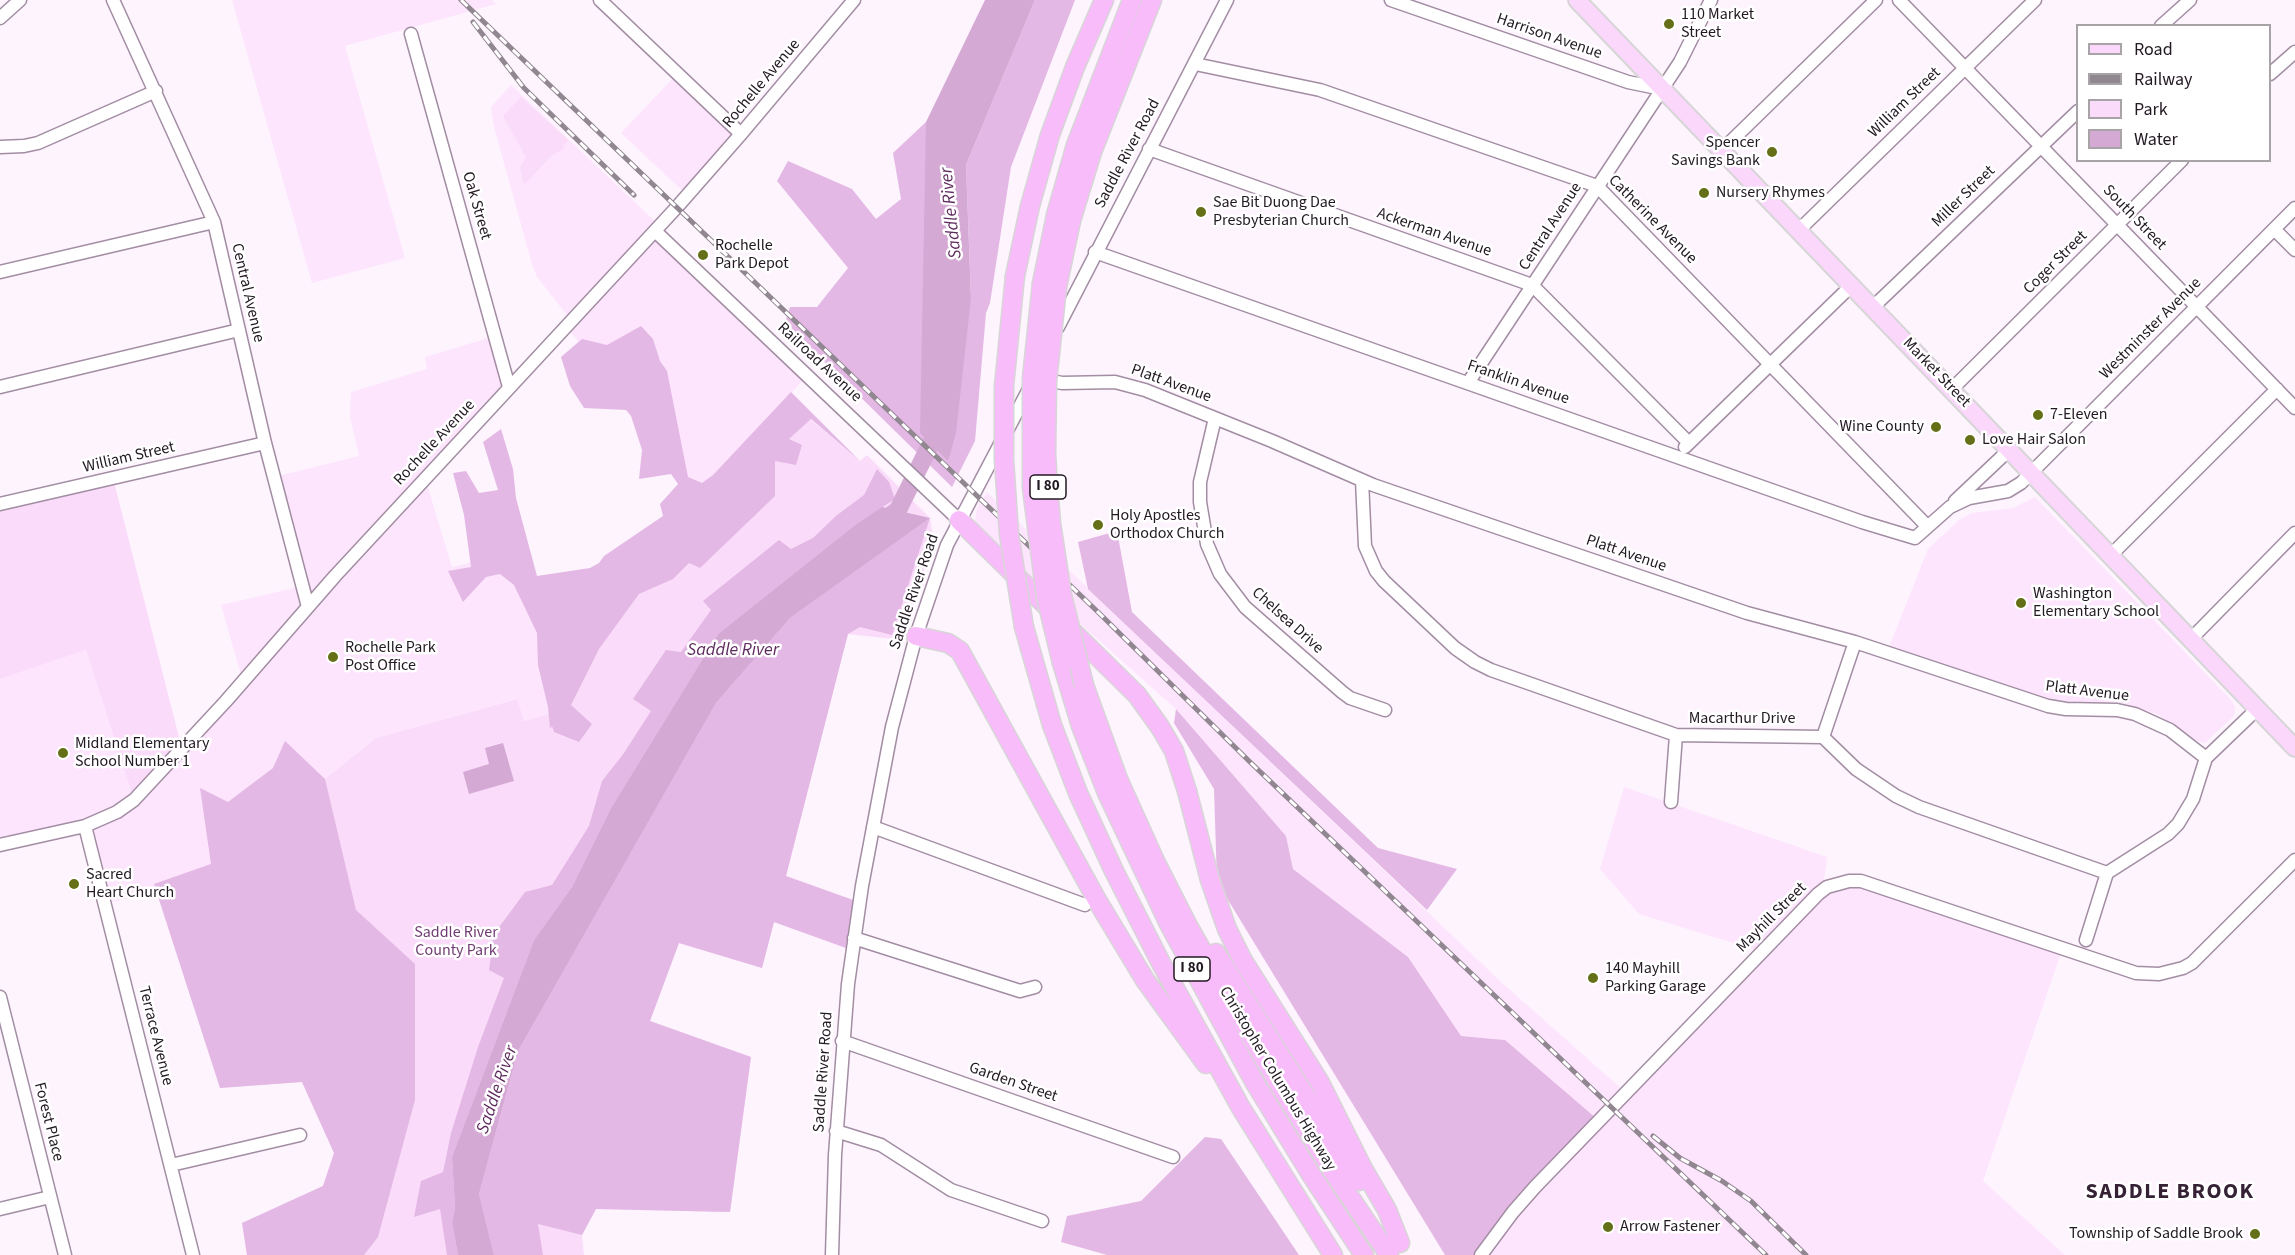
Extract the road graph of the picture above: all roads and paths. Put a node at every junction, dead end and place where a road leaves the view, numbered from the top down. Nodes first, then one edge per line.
1 (20, 0) edge
2 (113, 0) edge
3 (600, 0) edge
4 (854, 0) edge
5 (1104, 0) edge
6 (1132, 0) edge
7 (1152, 0) edge
8 (1227, 0) edge
9 (1391, 0) edge
10 (1577, 0) edge
11 (1711, 0) edge
12 (1876, 0) edge
13 (1899, 0) edge
14 (2035, 0) edge
15 (2190, 0) edge
16 (0, 18) edge
17 (2163, 24) edge
18 (411, 34) dead end
19 (2295, 52) edge
20 (1195, 64) junction
21 (1964, 68) junction
22 (2271, 73) edge
23 (1662, 89) junction
24 (156, 92) junction
25 (2076, 113) edge
26 (741, 134) junction
27 (2041, 146) junction
28 (0, 147) edge
29 (1149, 149) junction
30 (1722, 150) junction
31 (2180, 162) edge
32 (1597, 186) junction
33 (2295, 208) edge
34 (214, 222) junction
35 (2118, 225) junction
36 (2274, 229) junction
37 (1799, 230) junction
38 (655, 231) junction
39 (2295, 250) edge
40 (1095, 252) junction
41 (0, 272) edge
42 (1050, 285) junction
43 (1532, 285) junction
44 (1852, 285) junction
45 (2197, 306) junction
46 (1873, 307) junction
47 (239, 330) junction
48 (1770, 364) junction
49 (1035, 378) junction
50 (1468, 383) junction
51 (0, 387) edge
52 (509, 387) junction
53 (1952, 389) junction
54 (2277, 389) junction
55 (2295, 408) edge
56 (1215, 418) junction
57 (265, 443) junction
58 (1689, 443) junction
59 (2009, 450) junction
60 (1676, 456) junction
61 (2031, 474) junction
62 (1362, 480) junction
63 (0, 504) edge
64 (1946, 509) junction
65 (958, 520) junction
66 (1928, 526) junction
67 (2295, 533) edge
68 (2110, 556) junction
69 (308, 607) junction
70 (916, 636) junction
71 (2191, 639) junction
72 (1855, 642) junction
73 (2257, 709) junction
74 (1385, 710) dead end
75 (1676, 735) junction
76 (1823, 736) junction
77 (2295, 748) edge
78 (2206, 758) junction
79 (1671, 802) dead end
80 (85, 826) junction
81 (873, 827) junction
82 (0, 845) edge
83 (2295, 860) edge
84 (2108, 873) junction
85 (1085, 905) dead end
86 (854, 938) junction
87 (2086, 940) dead end
88 (1035, 987) dead end
89 (0, 997) edge
90 (842, 1041) junction
91 (836, 1131) junction
92 (300, 1135) dead end
93 (1262, 1142) junction
94 (1173, 1157) dead end
95 (171, 1165) junction
96 (50, 1197) junction
97 (0, 1209) edge
98 (1041, 1221) dead end
99 (1399, 1251) edge
100 (64, 1255) edge
101 (193, 1255) edge
102 (832, 1255) edge
103 (1333, 1255) edge
104 (1364, 1255) edge
105 (1482, 1255) edge

1 - 16 street
2 - 24 street, Central Avenue
3 - 26 street
4 - 26 street, Rochelle Avenue
5 - 93 highway, I 80, bridge
6 - 42 highway, Christopher Columbus Highway / I 80
7 - 42 highway, Christopher Columbus Highway / I 80
8 - 20 street, Saddle River Road
9 - 23 street, Harrison Avenue
10 - 23 main road, Market Street
11 - 23 street, Central Avenue
12 - 30 street
13 - 21 street, South Street
14 - 21 street, William Street
15 - 17 street
18 - 52 street, Oak Street
19 - 22 street
20 - 29 street, Saddle River Road
20 - 32 street, Catherine Avenue
21 - 27 street, South Street
21 - 37 street, William Street
23 - 30 main road, Market Street
23 - 32 street, Central Avenue
24 - 28 street
24 - 34 street, Central Avenue
25 - 27 street, Miller Street
26 - 38 street, Rochelle Avenue
27 - 35 street, South Street
27 - 46 street, Miller Street
29 - 40 street, Saddle River Road
29 - 43 street, Ackerman Avenue
30 - 37 main road, Market Street
31 - 35 street, Coger Street
32 - 43 street, Central Avenue
32 - 48 street, Catherine Avenue
33 - 36 street, Westminster Avenue
34 - 41 street
34 - 47 street, Central Avenue
35 - 45 street, South Street
35 - 53 street, Coger Street
36 - 39 street
36 - 45 street, Westminster Avenue
37 - 44 main road, Market Street
38 - 52 street, Rochelle Avenue
38 - 65 street, Railroad Avenue
40 - 49 street, Saddle River Road
40 - 50 street, Franklin Avenue
42 - 99 highway, Christopher Columbus Highway / I 80, bridge
42 - 104 highway, Christopher Columbus Highway / I 80, bridge
43 - 50 street, Central Avenue
43 - 58 street, Ackerman Avenue
44 - 46 main road, Market Street
44 - 48 street
45 - 54 street, South Street
45 - 61 street, Westminster Avenue
46 - 53 main road, Market Street
47 - 51 street
47 - 57 street, Central Avenue
48 - 58 street
48 - 66 street, Catherine Avenue
49 - 56 street, Platt Avenue
49 - 65 street, Saddle River Road
50 - 60 street, Franklin Avenue
52 - 69 street, Rochelle Avenue
53 - 59 main road, Market Street
54 - 55 street, South Street
54 - 68 street
56 - 62 street, Platt Avenue
56 - 74 street, Chelsea Drive
57 - 63 street, William Street
57 - 69 street, Central Avenue
58 - 60 street
59 - 61 main road, Market Street
59 - 64 street
60 - 66 street, Franklin Avenue
61 - 64 street, Westminster Avenue
61 - 68 main road, Market Street
62 - 72 street, Platt Avenue
62 - 75 street, Macarthur Drive
64 - 66 street
65 - 70 street, Saddle River Road
65 - 99 highway
67 - 71 street
68 - 71 main road, Market Street
69 - 80 street, Rochelle Avenue
70 - 81 street, Saddle River Road
70 - 93 highway
71 - 73 main road, Market Street
72 - 76 street
72 - 78 street, Platt Avenue
73 - 77 main road, Market Street
73 - 78 street
75 - 76 street, Macarthur Drive
75 - 79 street
76 - 84 street
78 - 84 street
80 - 82 street, Rochelle Avenue
80 - 95 street, Terrace Avenue
81 - 85 street
81 - 86 street, Saddle River Road
83 - 105 street, Mayhill Street
84 - 87 street
86 - 88 street
86 - 90 street, Saddle River Road
89 - 96 street, Forest Place
90 - 91 street, Saddle River Road
90 - 94 street, Garden Street
91 - 98 street
91 - 102 street, Saddle River Road
92 - 95 street
93 - 103 highway, I 80
95 - 101 street, Terrace Avenue
96 - 97 street
96 - 100 street, Forest Place

